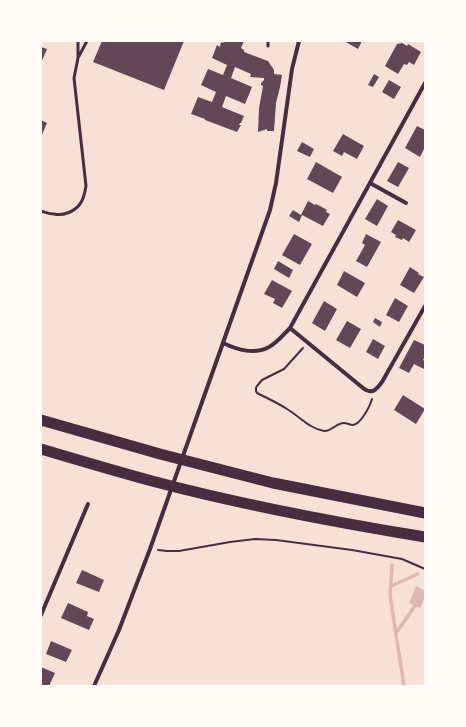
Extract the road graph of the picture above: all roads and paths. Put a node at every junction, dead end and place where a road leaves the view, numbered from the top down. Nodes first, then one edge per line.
1 (78, 41) edge
2 (88, 41) edge
3 (268, 41) edge
4 (300, 41) edge
5 (268, 46) dead end
6 (78, 58) junction
7 (425, 83) edge
8 (370, 183) junction
9 (406, 203) dead end
10 (41, 211) edge
11 (425, 306) edge
12 (290, 328) junction
13 (308, 342) junction
14 (224, 343) junction
15 (373, 391) junction
16 (41, 420) edge
17 (41, 449) edge
18 (88, 504) dead end
19 (425, 512) edge
20 (425, 538) edge
21 (150, 549) junction
22 (425, 569) edge
23 (41, 615) edge
24 (94, 686) edge

1 - 6 lane
2 - 6 lane
3 - 5 lane
4 - 14 street
6 - 10 lane
7 - 8 street
8 - 9 street
8 - 12 street
11 - 15 street
12 - 13 street
12 - 14 street
13 - 15 street
13 - 15 path
14 - 21 street
16 - 19 highway
17 - 20 highway
18 - 23 street
21 - 22 path
21 - 24 street

